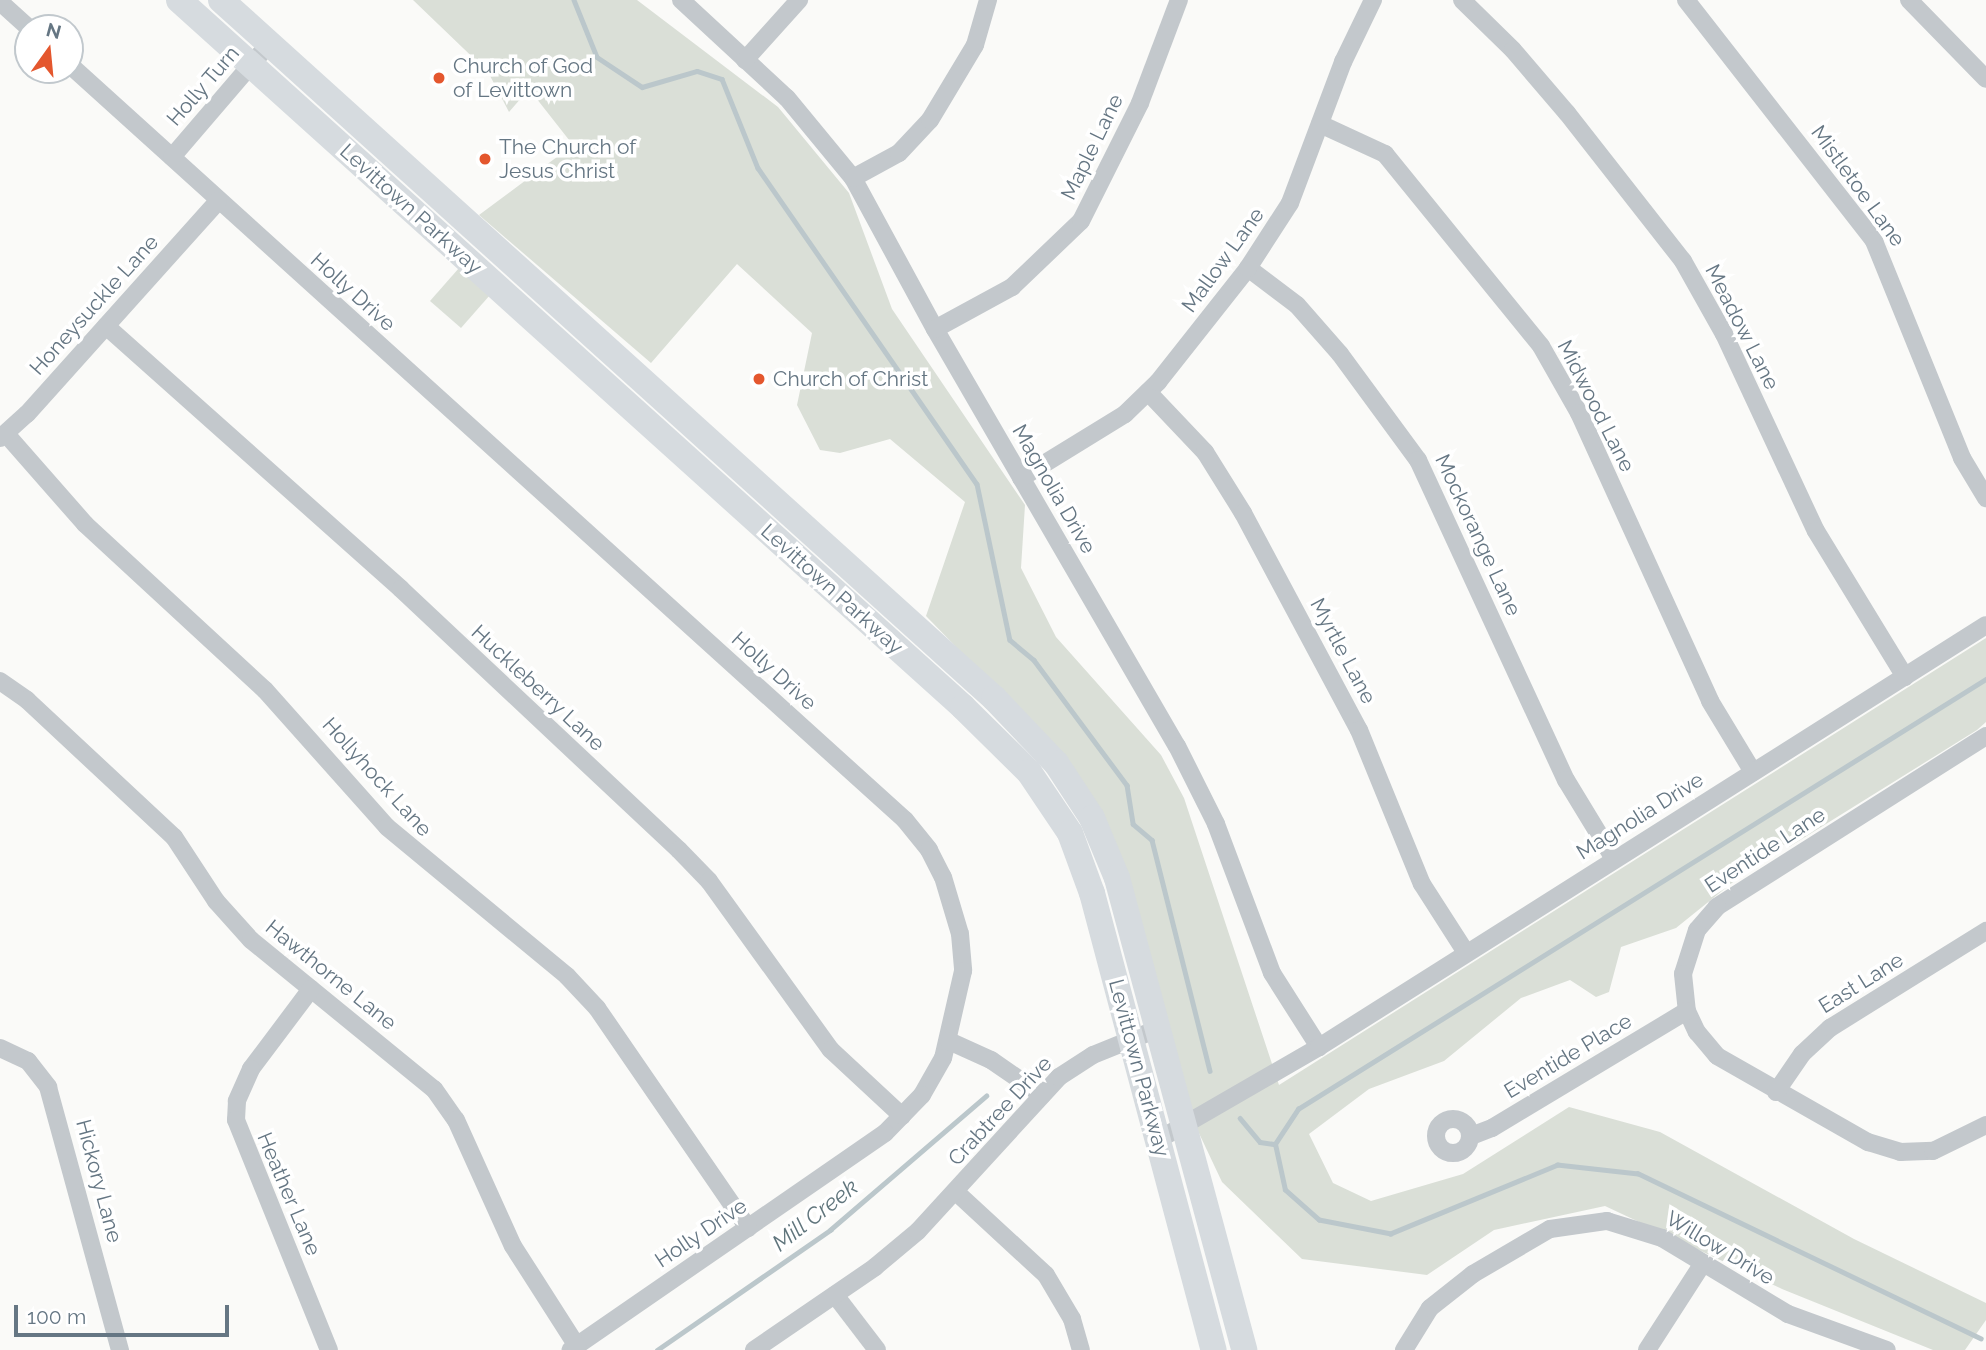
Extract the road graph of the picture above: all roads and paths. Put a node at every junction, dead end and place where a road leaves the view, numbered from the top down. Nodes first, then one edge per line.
1 (179, 0) edge
2 (221, 0) edge
3 (681, 0) edge
4 (799, 0) edge
5 (988, 0) edge
6 (1179, 0) edge
7 (1373, 0) edge
8 (1462, 0) edge
9 (1686, 0) edge
10 (1909, 0) edge
11 (0, 2) edge
12 (14, 15) edge
13 (269, 44) junction
14 (745, 60) junction
15 (251, 65) junction
16 (84, 78) edge
17 (1986, 79) edge
18 (1320, 124) junction
19 (172, 157) junction
20 (853, 178) junction
21 (218, 201) junction
22 (1248, 268) junction
23 (106, 326) junction
24 (935, 329) junction
25 (1148, 393) junction
26 (3, 436) edge
27 (1021, 478) junction
28 (1986, 498) edge
29 (1986, 625) edge
30 (1905, 677) junction
31 (0, 681) edge
32 (1986, 736) edge
33 (1753, 772) junction
34 (1614, 859) junction
35 (1986, 931) edge
36 (1465, 951) junction
37 (311, 989) junction
38 (1688, 1011) junction
39 (1157, 1029) junction
40 (1131, 1039) junction
41 (949, 1041) junction
42 (1319, 1047) junction
43 (0, 1048) edge
44 (1776, 1092) junction
45 (1042, 1096) junction
46 (902, 1116) junction
47 (1182, 1125) junction
48 (1986, 1125) edge
49 (1471, 1136) dead end
50 (1158, 1140) junction
51 (956, 1192) junction
52 (748, 1228) junction
53 (1703, 1263) junction
54 (835, 1295) junction
55 (574, 1348) edge
56 (120, 1350) edge
57 (328, 1350) edge
58 (754, 1350) edge
59 (877, 1350) edge
60 (1081, 1350) edge
61 (1214, 1350) edge
62 (1244, 1350) edge
63 (1404, 1350) edge
64 (1647, 1350) edge
65 (1886, 1350) edge

1 - 15 main road, Levittown Parkway
2 - 13 main road, Levittown Parkway
3 - 14 street, Magnolia Drive
4 - 14 street
5 - 20 street
6 - 24 street, Maple Lane
7 - 18 street, Mallow Lane
8 - 30 street, Meadow Lane
9 - 28 street, Mistletoe Lane
10 - 17 street
11 - 12 street
13 - 15 street, Holly Turn
13 - 39 main road, Levittown Parkway
14 - 20 street, Magnolia Drive
15 - 19 street, Holly Turn
15 - 40 main road, Levittown Parkway
16 - 19 street, Holly Drive
18 - 22 street, Mallow Lane
18 - 33 street, Midwood Lane
19 - 21 street, Holly Drive
20 - 24 street, Magnolia Drive
21 - 23 street, Honeysuckle Lane
21 - 41 street, Holly Drive
22 - 25 street, Mallow Lane
22 - 34 street, Mockorange Lane
23 - 26 street, Honeysuckle Lane
23 - 46 street, Huckleberry Lane
24 - 27 street, Magnolia Drive
25 - 27 street, Mallow Lane
25 - 36 street, Myrtle Lane
26 - 52 street, Hollyhock Lane
27 - 42 street, Magnolia Drive
29 - 30 street, Magnolia Drive
30 - 33 street, Magnolia Drive
31 - 37 street, Hawthorne Lane
32 - 38 street, Eventide Lane
33 - 34 street, Magnolia Drive
34 - 36 street, Magnolia Drive
35 - 44 street, East Lane
36 - 42 street, Magnolia Drive
37 - 55 street, Hawthorne Lane
37 - 57 street, Heather Lane
38 - 44 street, Eventide Lane
38 - 49 street, Eventide Place
39 - 40 street, Crabtree Drive
39 - 47 main road, Levittown Parkway
40 - 45 street, Crabtree Drive
40 - 50 main road, Levittown Parkway
41 - 45 street
41 - 46 street, Holly Drive
42 - 47 street, Magnolia Drive
43 - 56 street, Hickory Lane
44 - 48 street, Eventide Lane
45 - 51 street, Crabtree Drive
46 - 52 street, Holly Drive
47 - 50 street, Magnolia Drive
47 - 62 main road, Levittown Parkway
50 - 61 main road, Levittown Parkway
51 - 54 street, Crabtree Drive
51 - 60 street, Crabtree Drive
52 - 55 street, Holly Drive
53 - 63 street, Willow Drive
53 - 64 street
53 - 65 street, Willow Drive
54 - 58 street, Crabtree Drive
54 - 59 street

